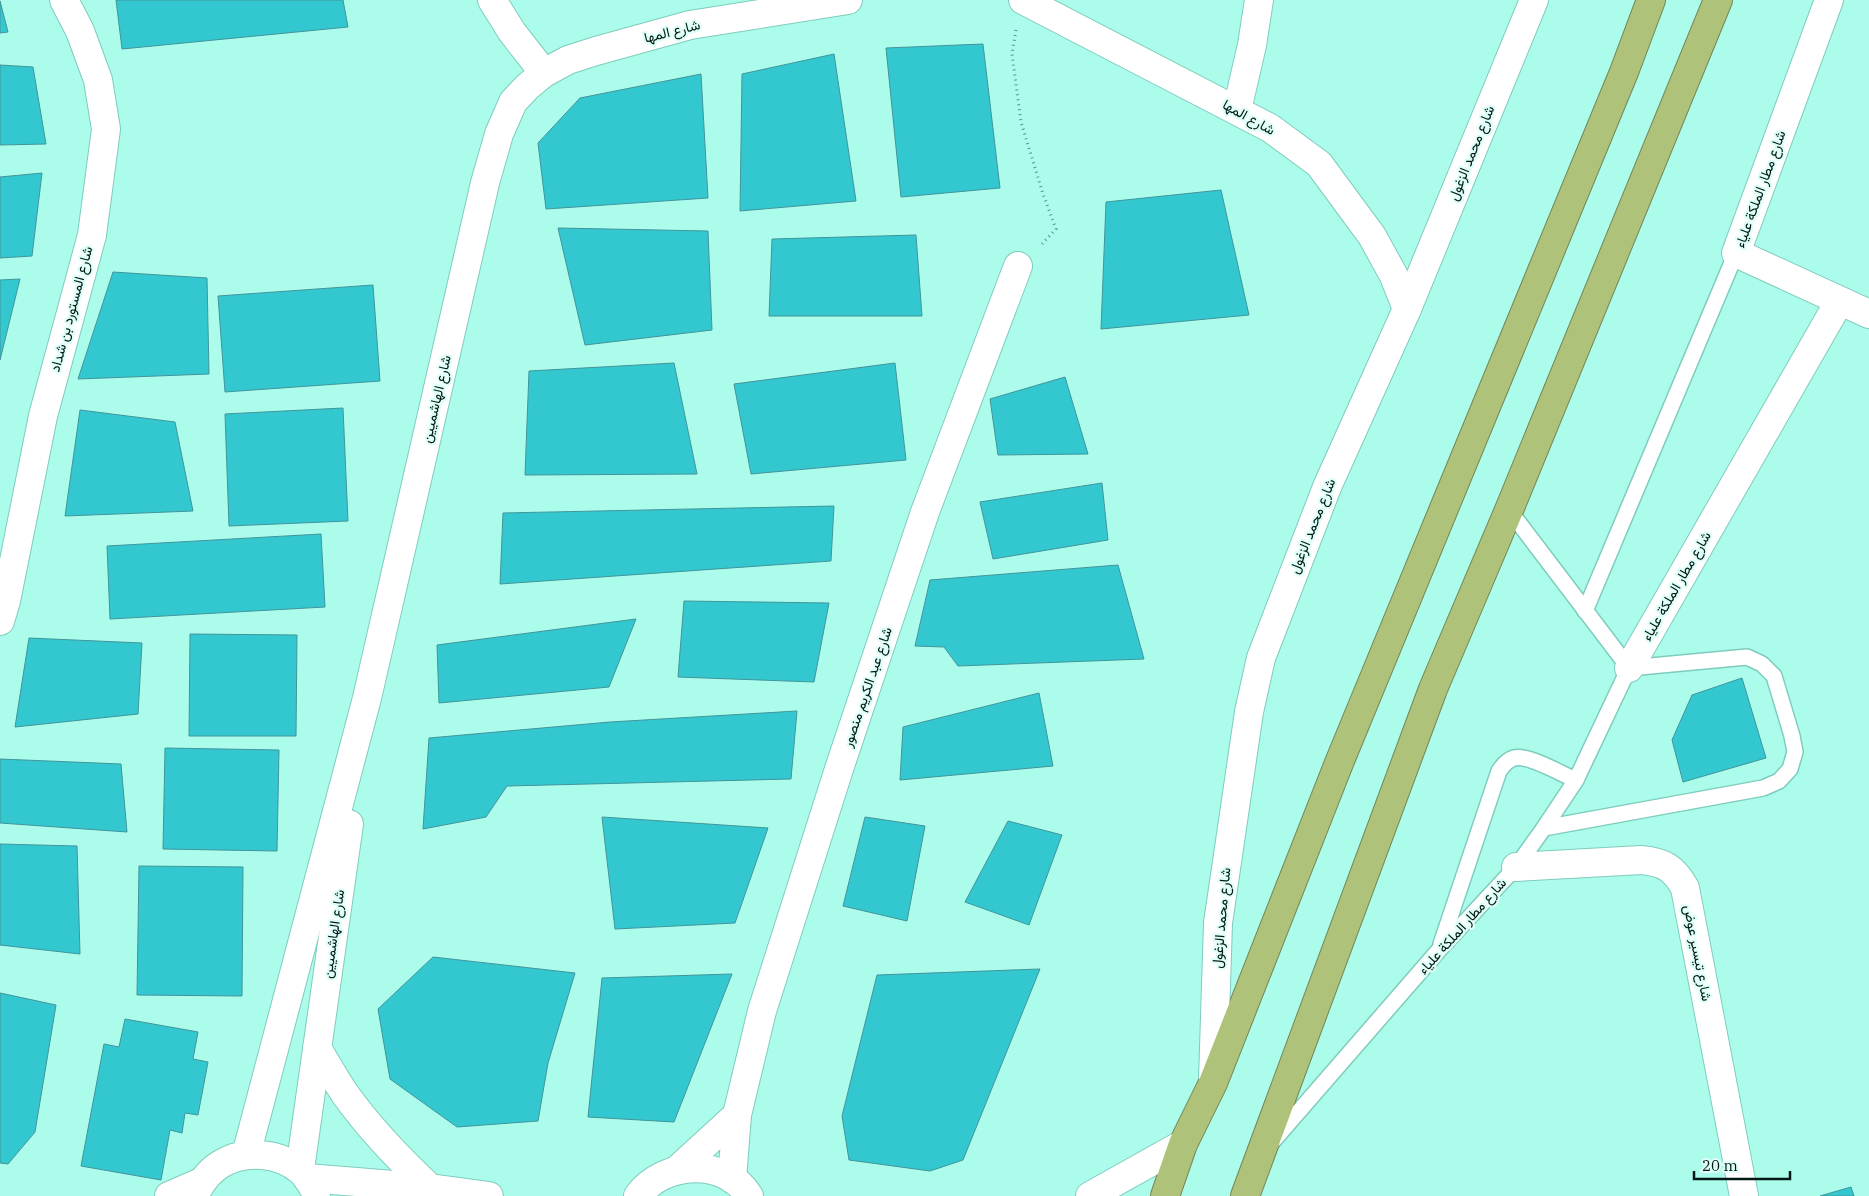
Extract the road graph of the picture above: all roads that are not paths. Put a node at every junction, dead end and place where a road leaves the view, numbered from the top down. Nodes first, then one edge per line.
1 (64, 0) edge
2 (492, 0) edge
3 (848, 0) edge
4 (1023, 0) edge
5 (1258, 0) edge
6 (1534, 0) edge
7 (1651, 0) edge
8 (1718, 0) edge
9 (1830, 0) edge
10 (544, 73) junction
11 (512, 102) joint
12 (1237, 110) junction
13 (1736, 253) junction
14 (1018, 266) road end
15 (1840, 302) junction
16 (1407, 309) junction
17 (1869, 314) edge
18 (1509, 510) junction
19 (1585, 611) junction
20 (0, 621) edge
21 (1629, 668) junction
22 (367, 698) junction
23 (1576, 780) junction
24 (1544, 828) junction
25 (1516, 867) junction
26 (1439, 950) junction
27 (317, 1048) junction
28 (1212, 1083) junction
29 (737, 1115) junction
30 (1183, 1144) junction
31 (246, 1155) junction
32 (1259, 1157) junction
33 (678, 1169) junction
34 (308, 1181) edge
35 (430, 1188) junction
36 (740, 1188) edge
37 (198, 1189) edge
38 (634, 1195) edge
39 (169, 1196) edge
40 (489, 1196) edge
41 (1090, 1196) edge
42 (1165, 1196) edge
43 (1245, 1196) edge
44 (1744, 1196) edge

1 - 20 street, شارع المستورد بن شداد
2 - 10 street
3 - 10 street, شارع المها
4 - 12 street, شارع المها
5 - 12 street
6 - 16 street, شارع محمد الزغول
7 - 28 highway
8 - 18 highway, شارع مطار الملكة علياء
9 - 13 street, شارع مطار الملكة علياء
10 - 11 street, شارع المها
11 - 22 street, شارع الهاشميين
12 - 16 street, شارع المها
13 - 15 street, شارع مطار الملكة علياء
13 - 19 lane
14 - 29 street, شارع عبد الكريم منصور
15 - 17 street
15 - 21 street, شارع مطار الملكة علياء
16 - 28 street, شارع محمد الزغول
18 - 19 lane
18 - 32 highway, شارع مطار الملكة علياء
19 - 21 lane
21 - 23 lane, شارع مطار الملكة علياء
21 - 24 lane
22 - 27 street, شارع الهاشميين
22 - 31 street, شارع الهاشميين
23 - 24 lane, شارع مطار الملكة علياء
23 - 26 lane
24 - 25 lane, شارع مطار الملكة علياء
25 - 26 lane, شارع مطار الملكة علياء
25 - 44 street, شارع تيسير عوض
26 - 32 lane, شارع مطار الملكة علياء
27 - 34 street, شارع الهاشميين
27 - 35 street
28 - 30 highway
29 - 33 street
29 - 36 street, شارع عبد الكريم منصور
30 - 41 street
30 - 42 highway
31 - 34 street
31 - 37 street
32 - 43 highway, شارع مطار الملكة علياء
33 - 36 street
33 - 38 street
34 - 35 street
35 - 40 street
37 - 39 street

